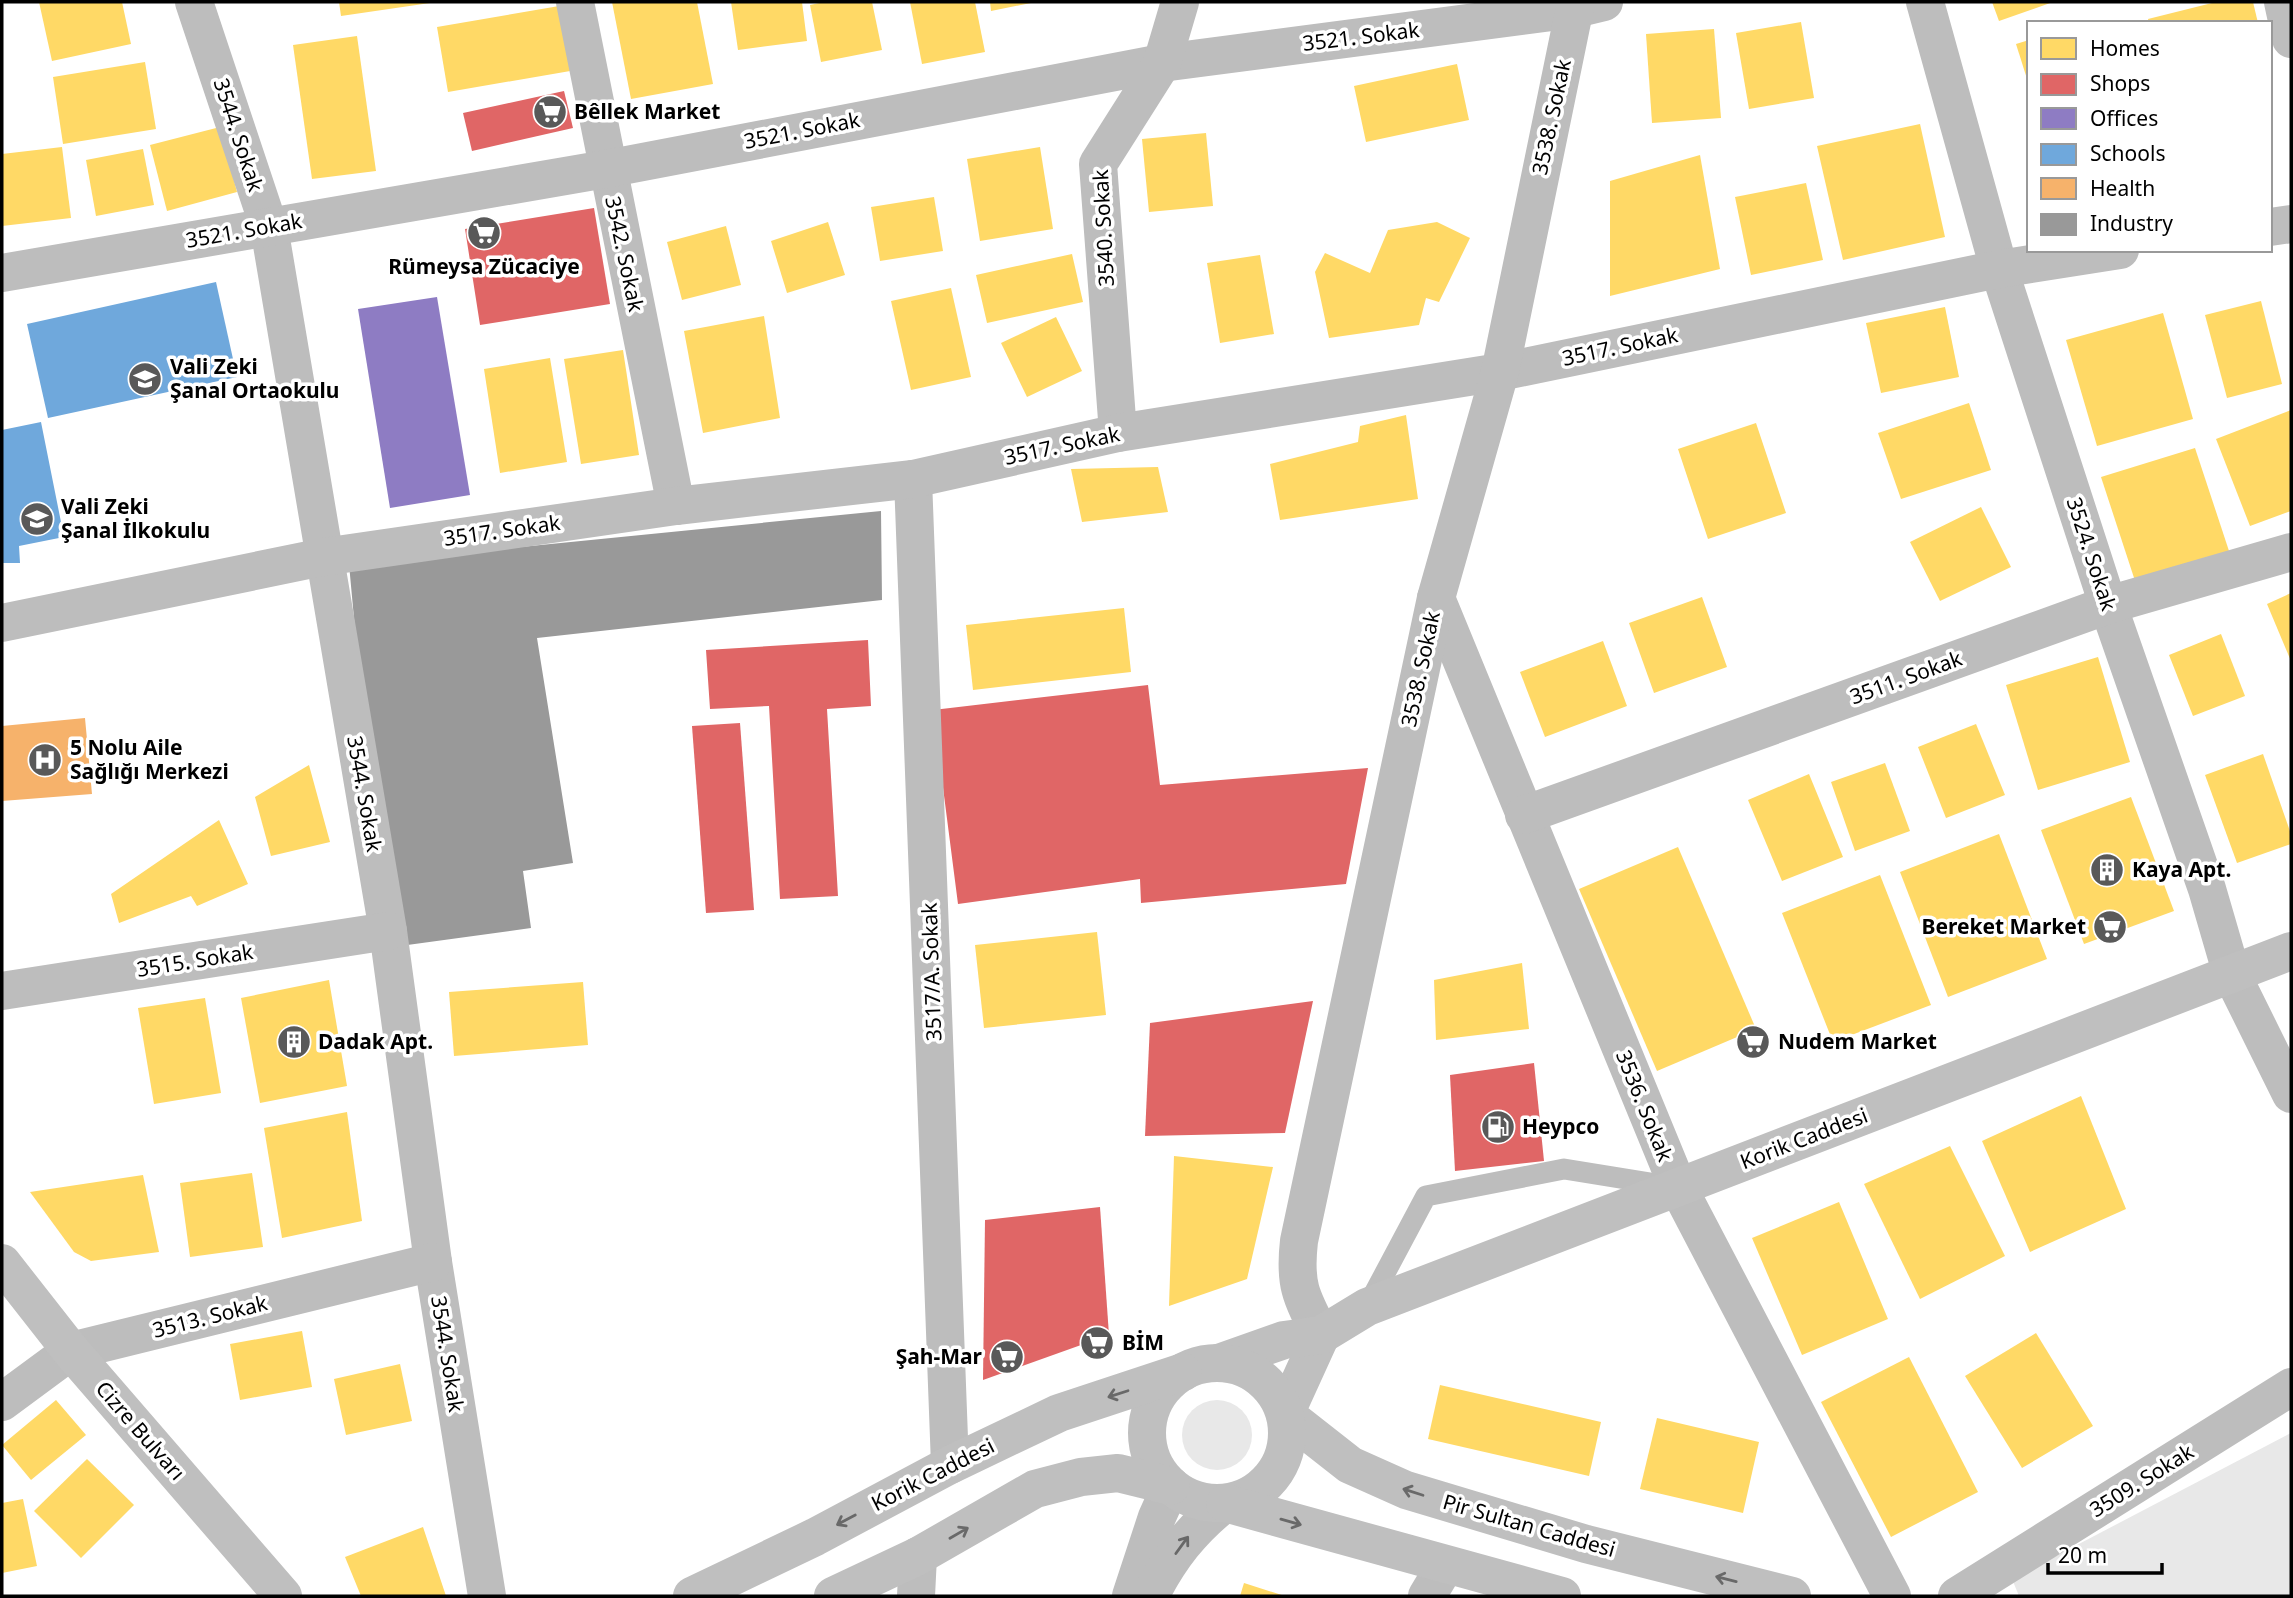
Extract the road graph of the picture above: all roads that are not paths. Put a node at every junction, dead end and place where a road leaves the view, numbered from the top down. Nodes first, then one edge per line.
1 (194, 2) edge
2 (575, 2) edge
3 (1180, 2) edge
4 (1925, 2) edge
5 (2283, 2) edge
6 (1585, 4) edge
7 (2291, 39) edge
8 (1162, 63) junction
9 (606, 169) junction
10 (2291, 224) edge
11 (269, 227) junction
12 (2272, 227) edge
13 (2107, 252) edge
14 (1999, 269) junction
15 (2, 273) edge
16 (1500, 372) junction
17 (1118, 433) junction
18 (913, 479) junction
19 (676, 506) junction
20 (2291, 552) edge
21 (323, 557) junction
22 (1436, 598) junction
23 (2108, 605) junction
24 (2, 623) edge
25 (1524, 815) junction
26 (388, 931) junction
27 (2291, 951) edge
28 (2232, 975) junction
29 (2, 991) edge
30 (2291, 1094) edge
31 (1678, 1187) junction
32 (433, 1262) junction
33 (2, 1264) edge
34 (1367, 1307) junction
35 (1321, 1335) junction
36 (71, 1351) junction
37 (1219, 1363) junction
38 (1183, 1372) junction
39 (2291, 1387) edge
40 (2, 1402) edge
41 (1285, 1415) junction
42 (950, 1465) junction
43 (1171, 1486) junction
44 (1225, 1503) junction
45 (918, 1556) junction
46 (1436, 1581) edge
47 (283, 1596) edge
48 (487, 1596) edge
49 (692, 1596) edge
50 (833, 1596) edge
51 (916, 1596) edge
52 (1131, 1596) edge
53 (1150, 1596) edge
54 (1562, 1596) edge
55 (1793, 1596) edge
56 (1892, 1596) edge
57 (1957, 1596) edge

1 - 11 street, 3544. Sokak
2 - 9 street, 3542. Sokak
3 - 8 street, 3540. Sokak
4 - 14 street, 3524. Sokak
5 - 7 street
6 - 8 street, 3521. Sokak
6 - 16 street, 3538. Sokak
8 - 9 street, 3521. Sokak
8 - 17 street, 3540. Sokak
9 - 11 street, 3521. Sokak
9 - 19 street, 3542. Sokak
10 - 12 street
11 - 15 street, 3521. Sokak
11 - 21 street, 3544. Sokak
13 - 14 street, 3517. Sokak
14 - 16 street, 3517. Sokak
14 - 23 street, 3524. Sokak
16 - 17 street, 3517. Sokak
16 - 22 street, 3538. Sokak
17 - 18 street, 3517. Sokak
18 - 19 street, 3517. Sokak
18 - 42 street, 3517/A. Sokak
19 - 21 street, 3517. Sokak
20 - 23 street, 3511. Sokak
21 - 24 street, 3517. Sokak
21 - 26 street, 3544. Sokak
22 - 25 street, 3536. Sokak
22 - 35 street, 3538. Sokak
23 - 25 street, 3511. Sokak
23 - 28 street, 3524. Sokak
25 - 31 street, 3536. Sokak
26 - 29 street, 3515. Sokak
26 - 32 street, 3544. Sokak
27 - 28 main road, Korik Caddesi
28 - 30 street, 3524. Sokak
28 - 31 main road, Korik Caddesi
31 - 34 main road, Korik Caddesi
31 - 34 lane
31 - 56 street, 3536. Sokak
32 - 36 street, 3513. Sokak
32 - 48 street, 3544. Sokak
33 - 36 main road, Cizre Bulvarı
34 - 35 main road, Korik Caddesi
35 - 37 main road
35 - 41 main road
36 - 40 street, 3513. Sokak
36 - 47 main road, Cizre Bulvarı
37 - 38 main road
37 - 41 main road
38 -> 42 main road, Korik Caddesi
38 - 43 main road
39 - 57 street, 3509. Sokak
41 - 44 main road
55 -> 41 main road, Pir Sultan Caddesi
42 -> 49 main road, Korik Caddesi
43 - 44 main road
45 -> 43 main road
43 - 52 street
44 -> 46 main road
53 -> 44 street
45 - 50 main road
45 - 51 street
46 - 54 main road

